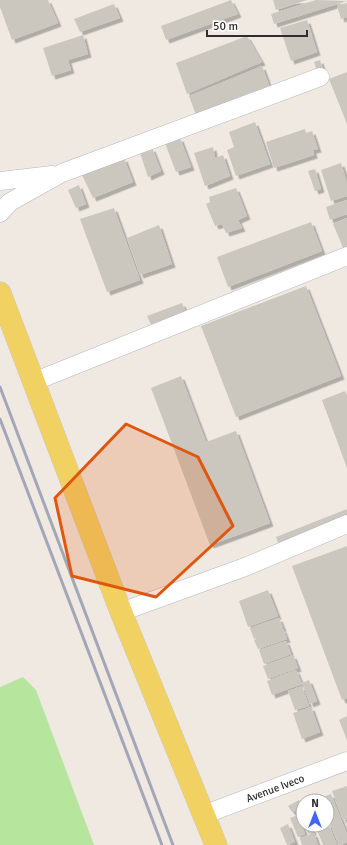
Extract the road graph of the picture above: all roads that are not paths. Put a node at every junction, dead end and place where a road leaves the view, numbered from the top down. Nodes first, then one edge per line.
1 (320, 78) dead end
2 (62, 173) junction
3 (0, 181) edge
4 (0, 213) edge
5 (347, 256) edge
6 (0, 293) edge
7 (33, 382) junction
8 (347, 524) edge
9 (121, 612) junction
10 (347, 760) edge
11 (203, 815) junction
12 (216, 845) edge

1 - 2 street
2 - 3 street
2 - 4 street
5 - 7 street
6 - 7 main road
7 - 9 main road
8 - 9 street
9 - 11 main road
10 - 11 street, Avenue Iveco
11 - 12 main road

